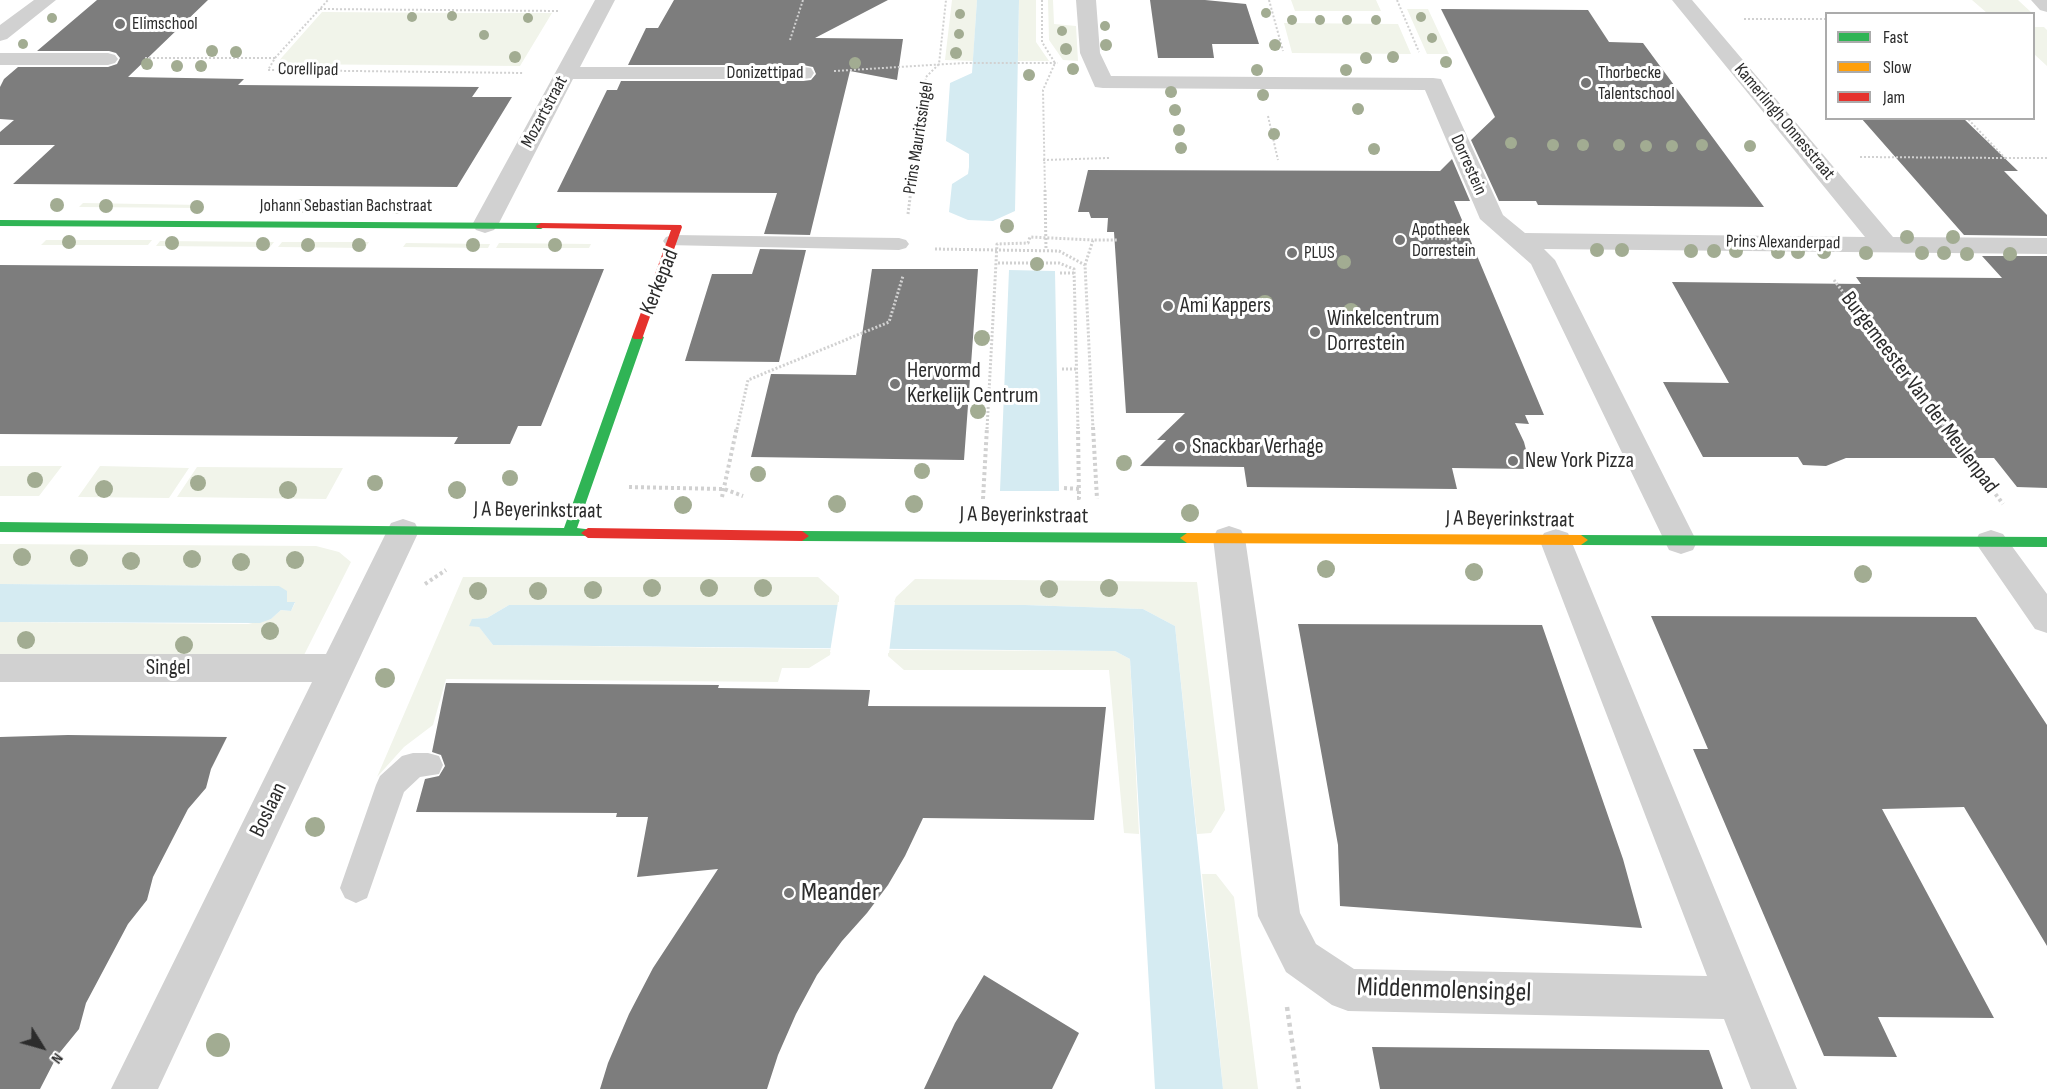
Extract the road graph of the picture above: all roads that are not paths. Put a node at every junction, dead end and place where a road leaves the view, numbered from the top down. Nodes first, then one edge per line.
1 (46, 0) edge
2 (1086, 0) edge
3 (1682, 0) edge
4 (2041, 0) edge
5 (602, 6) edge
6 (2047, 6) edge
7 (0, 35) edge
8 (0, 59) edge
9 (108, 59) road end
10 (566, 73) junction
11 (803, 73) road end
12 (0, 224) edge
13 (485, 225) junction
14 (673, 241) junction
15 (1520, 241) junction
16 (899, 244) road end
17 (1885, 244) junction
18 (2047, 246) edge
19 (0, 526) edge
20 (403, 531) junction
21 (569, 532) junction
22 (1229, 538) junction
23 (1556, 541) junction
24 (1681, 542) junction
25 (1991, 542) junction
26 (2047, 542) edge
27 (2047, 620) edge
28 (0, 668) edge
29 (336, 668) junction
30 (428, 765) dead end
31 (356, 888) dead end
32 (1738, 998) junction
33 (134, 1089) edge
34 (1774, 1089) edge

1 - 7 street
2 - 15 street, Dorrestein
3 - 17 street, Kamerlingh Onnesstraat
4 - 6 street
5 - 10 street, Mozartstraat
8 - 9 street
10 - 11 street, Donizettipad
10 - 13 street, Mozartstraat
12 - 13 street, Johann Sebastian Bachstraat
13 - 14 street, Johann Sebastian Bachstraat
14 - 16 lane, Kerkepad
14 - 21 street, Kerkepad
15 - 17 street, Prins Alexanderpad
15 - 24 street, Dorrestein
17 - 18 street, Prins Alexanderpad
19 - 20 street, J A Beyerinkstraat
20 - 21 street, J A Beyerinkstraat
20 - 29 street, Boslaan
21 - 22 street, J A Beyerinkstraat
22 - 23 street, J A Beyerinkstraat
22 - 32 street, Middenmolensingel
23 - 24 street, J A Beyerinkstraat
23 - 32 street
24 - 25 street, J A Beyerinkstraat
25 - 26 street, J A Beyerinkstraat
25 - 27 street
28 - 29 street, Singel
29 - 33 street, Boslaan
30 - 31 lane
32 - 34 street

